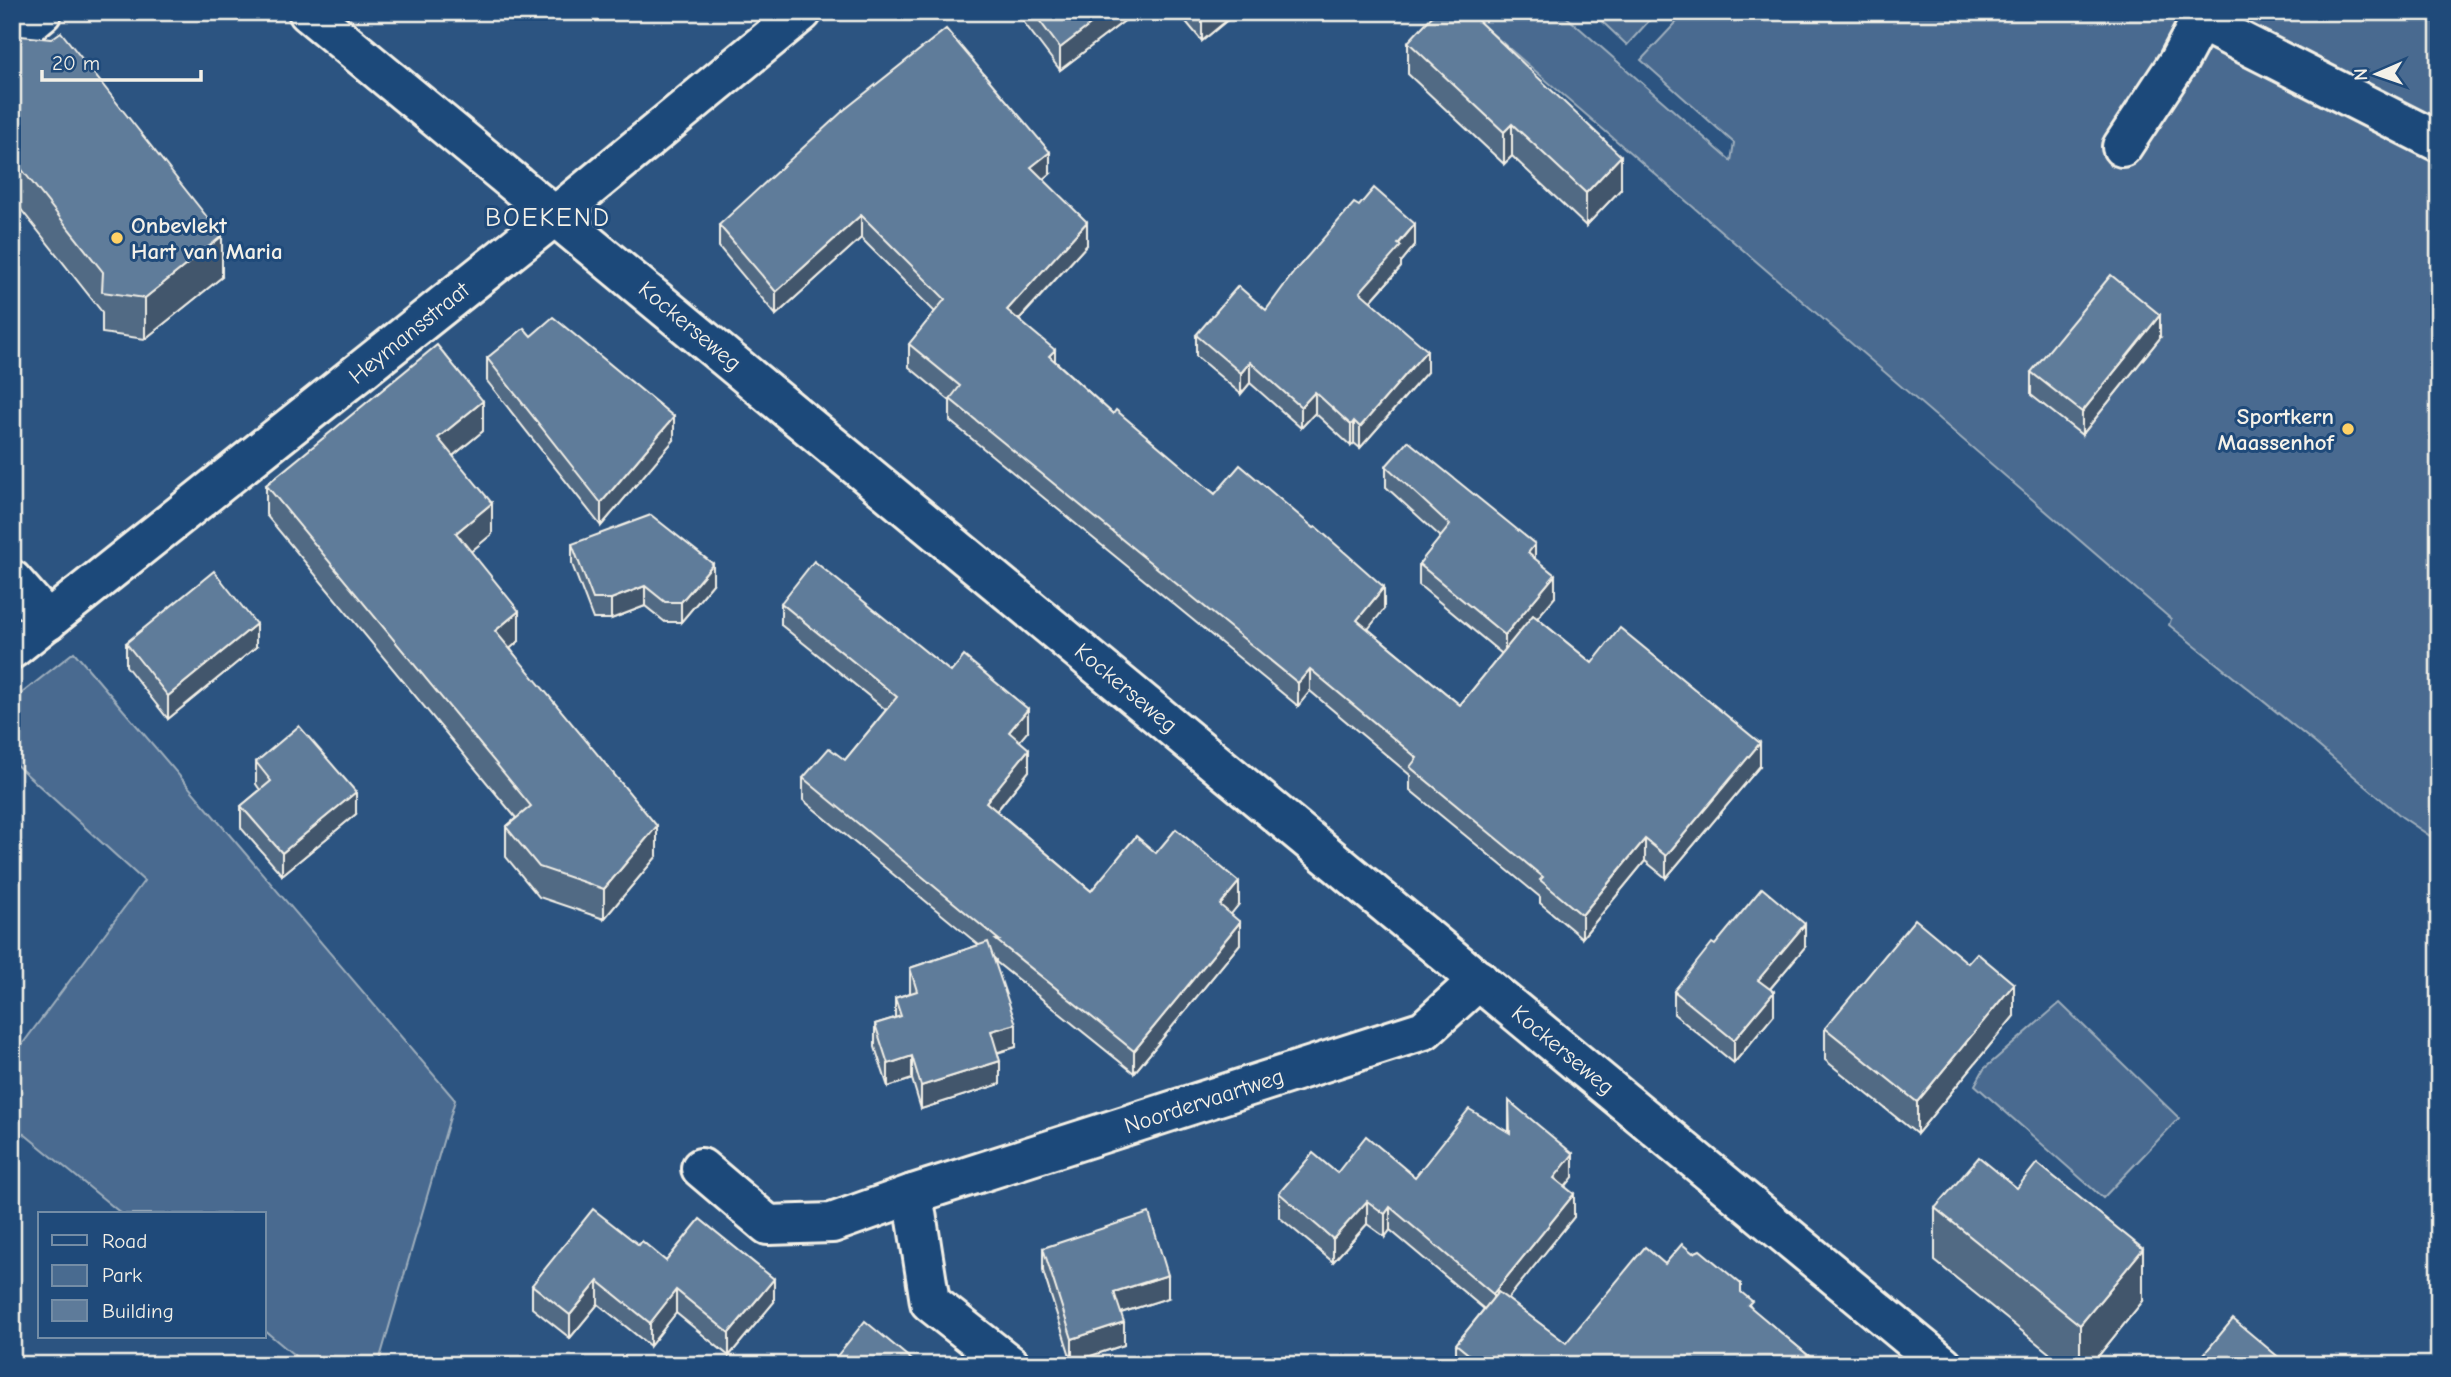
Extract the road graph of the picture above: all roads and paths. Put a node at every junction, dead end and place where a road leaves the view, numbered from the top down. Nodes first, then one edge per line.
1 (42, 12) edge
2 (308, 12) edge
3 (802, 12) edge
4 (2200, 17) edge
5 (12, 37) edge
6 (2439, 142) edge
7 (2122, 147) dead end
8 (556, 215) junction
9 (12, 580) edge
10 (48, 621) junction
11 (12, 649) edge
12 (1479, 980) junction
13 (701, 1167) dead end
14 (913, 1194) junction
15 (1010, 1365) edge
16 (1943, 1365) edge

1 - 5 street
2 - 8 street, Kockerseweg
3 - 8 street, Heymansstraat
4 - 6 street
4 - 7 street
8 - 10 street, Heymansstraat
8 - 12 street, Kockerseweg
9 - 10 street
10 - 11 street, Heymansstraat
12 - 14 street, Noordervaartweg
12 - 16 street, Kockerseweg
13 - 14 street, Noordervaartweg
14 - 15 street

